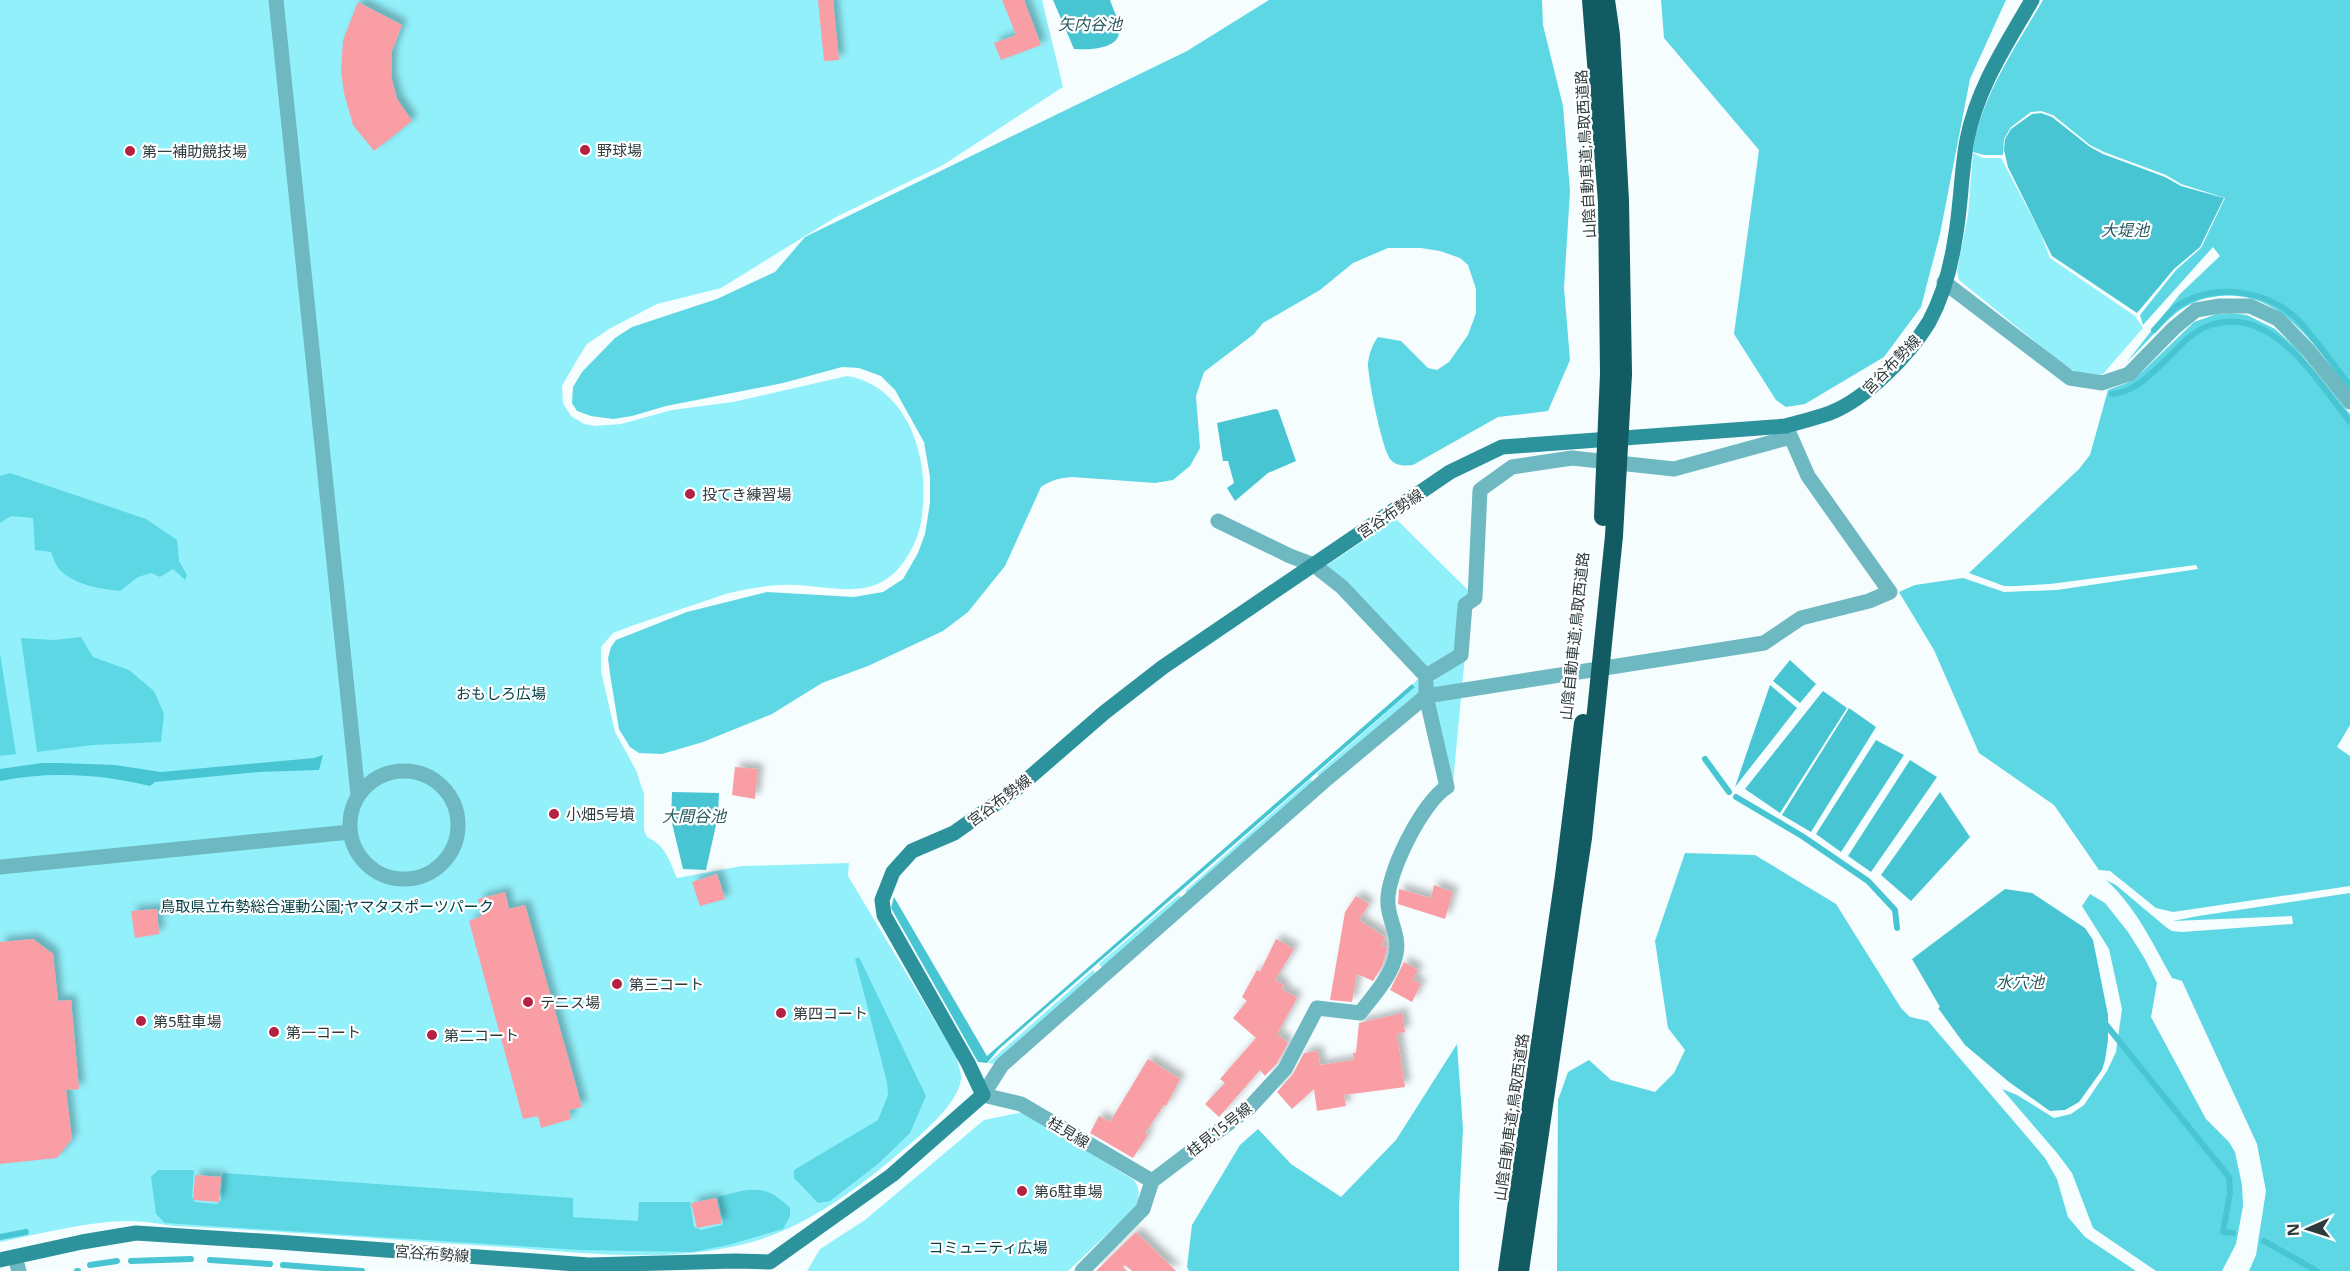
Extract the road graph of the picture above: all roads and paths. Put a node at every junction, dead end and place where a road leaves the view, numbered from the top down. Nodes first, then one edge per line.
1 (276, 0) edge
2 (1591, 0) edge
3 (1606, 0) edge
4 (2032, 0) edge
5 (1944, 282) junction
6 (1616, 374) junction
7 (2350, 402) edge
8 (1788, 431) junction
9 (1218, 521) dead end
10 (1314, 565) junction
11 (1426, 676) junction
12 (1426, 696) junction
13 (358, 795) junction
14 (350, 832) junction
15 (0, 867) edge
16 (1570, 877) junction
17 (982, 1095) junction
18 (1152, 1181) junction
19 (11, 1263) edge
20 (774, 1267) edge
21 (589, 1268) edge
22 (1082, 1271) edge
23 (1507, 1271) edge
24 (1520, 1271) edge

1 - 13 street
2 - 6 highway, 山陰自動車道;鳥取西道路
3 - 6 highway, 山陰自動車道;鳥取西道路
4 - 5 street, 宮谷布勢線
5 - 7 street
5 - 8 street, 宮谷布勢線
6 - 16 highway, 山陰自動車道;鳥取西道路, bridge
8 - 10 street, 宮谷布勢線
8 - 11 street
8 - 12 street
9 - 10 street
10 - 11 street
10 - 17 street, 宮谷布勢線
11 - 12 street
12 - 17 street
12 - 18 street, 桂見15号線
13 - 14 street
13 - 14 street
14 - 15 street
16 - 23 highway, 山陰自動車道;鳥取西道路
16 - 24 highway, 山陰自動車道;鳥取西道路
17 - 18 street, 桂見線
17 - 20 street, 宮谷布勢線
18 - 22 street
19 - 21 street, 宮谷布勢線
20 - 21 street, 宮谷布勢線

